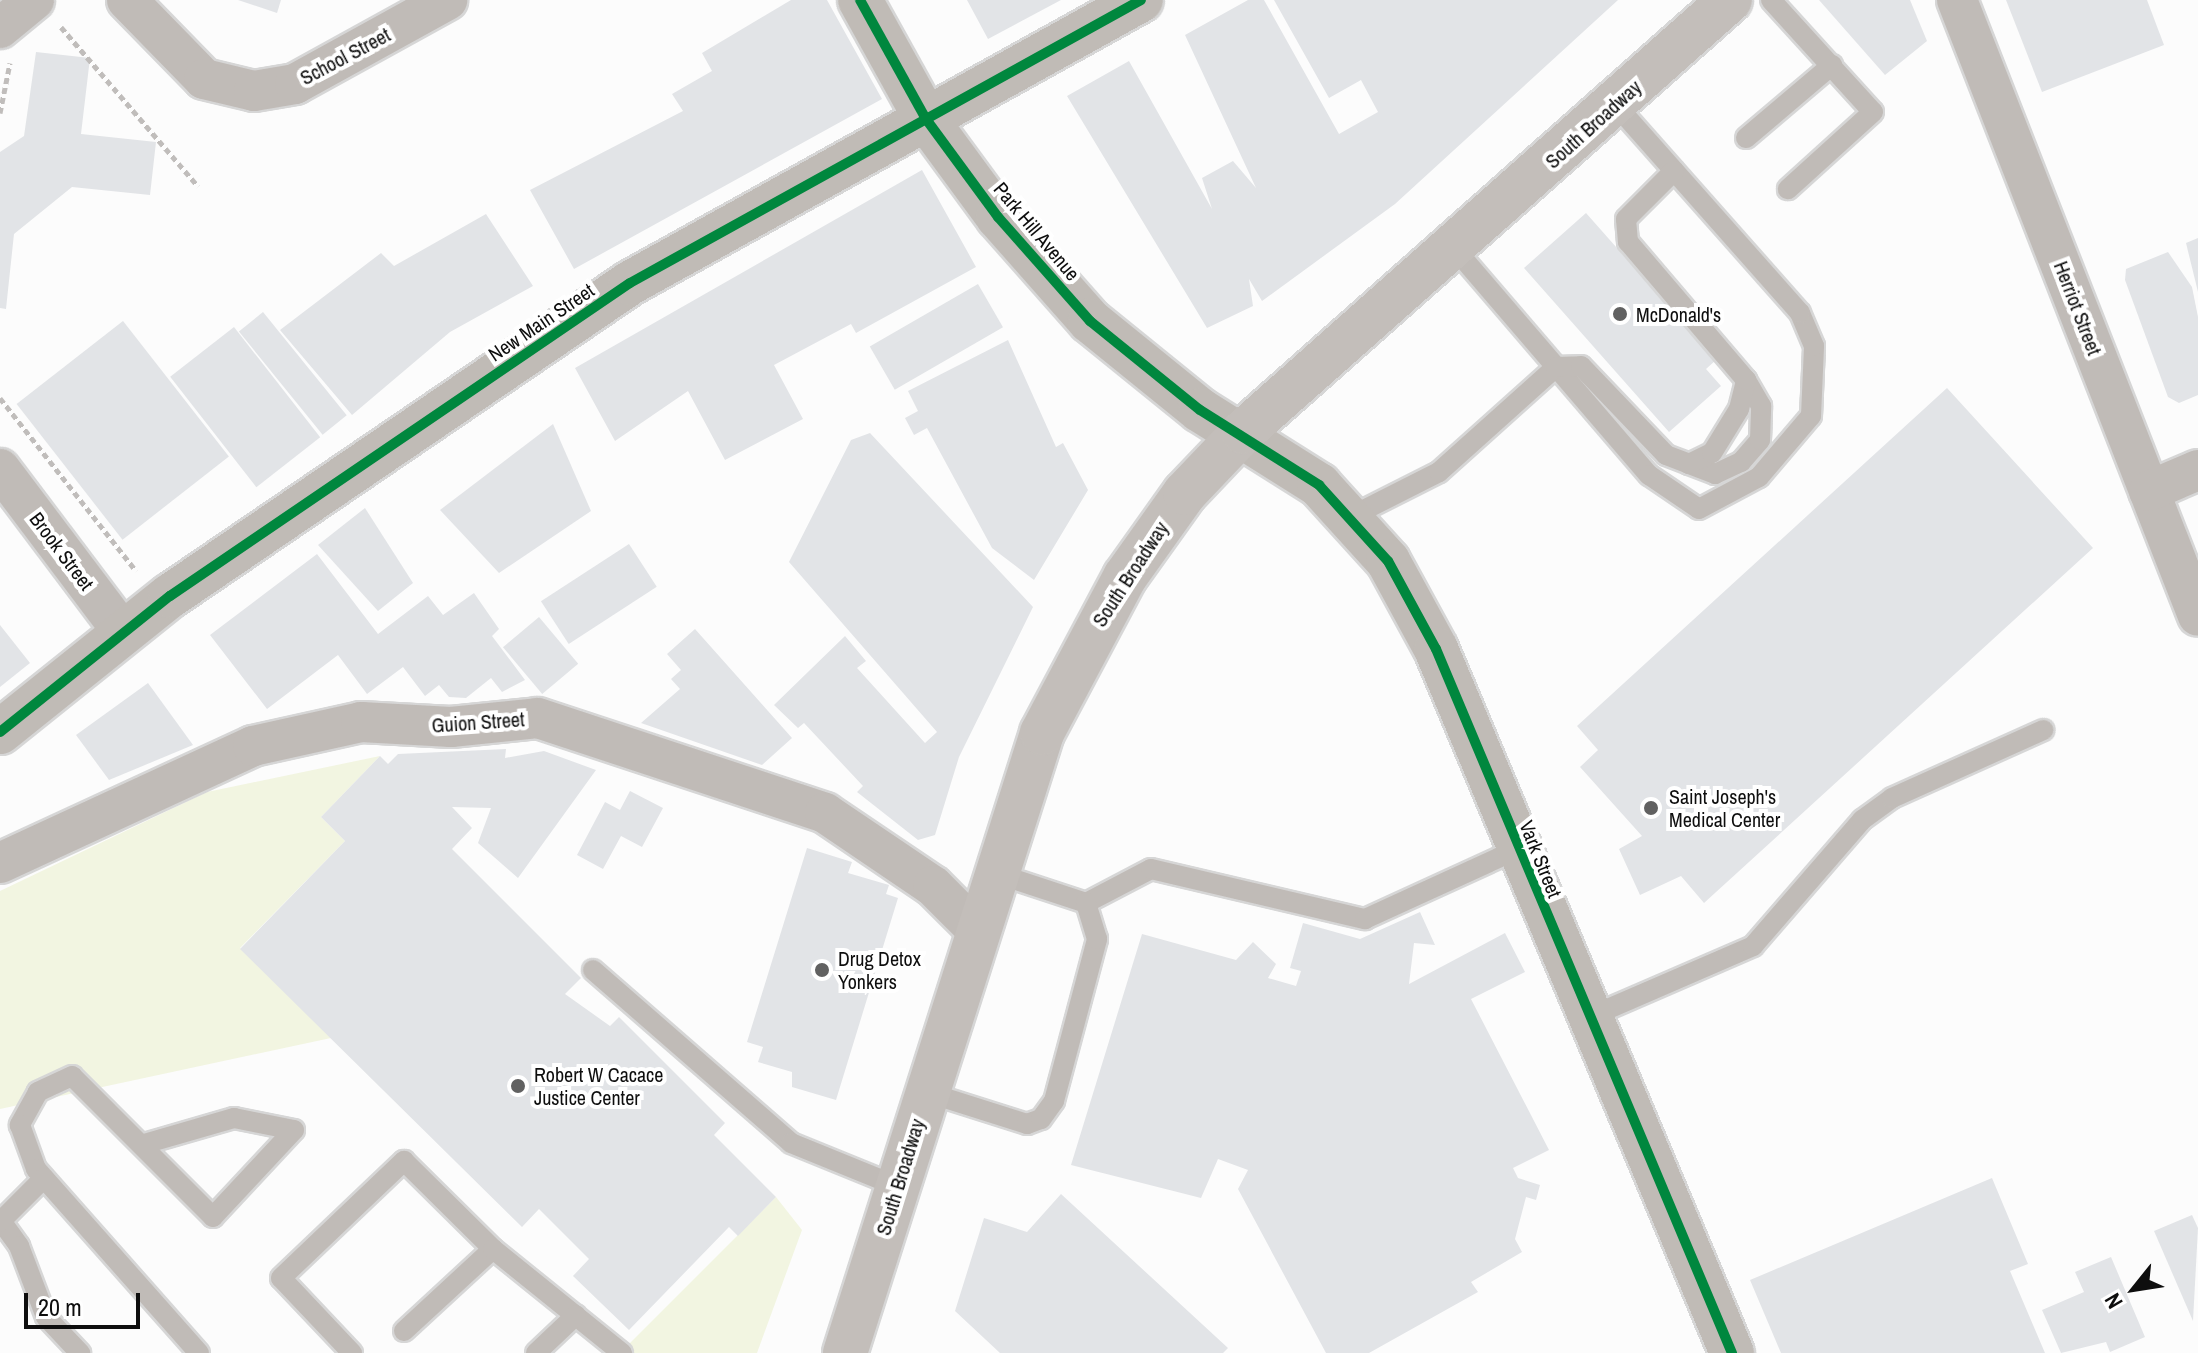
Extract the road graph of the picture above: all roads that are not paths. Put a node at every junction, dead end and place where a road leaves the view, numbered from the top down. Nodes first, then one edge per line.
1 (127, 0) edge
2 (447, 0) edge
3 (860, 0) edge
4 (1141, 0) edge
5 (1730, 0) edge
6 (1771, 0) edge
7 (1957, 0) edge
8 (40, 15) edge
9 (8, 39) edge
10 (1832, 65) junction
11 (1615, 104) junction
12 (926, 119) junction
13 (1746, 138) dead end
14 (1674, 171) junction
15 (1788, 189) dead end
16 (1455, 249) junction
17 (1556, 367) junction
18 (1746, 380) junction
19 (1243, 432) junction
20 (1689, 464) junction
21 (0, 469) edge
22 (2198, 470) edge
23 (2149, 491) junction
24 (1352, 516) junction
25 (2198, 616) edge
26 (123, 632) junction
27 (2043, 730) dead end
28 (0, 732) edge
29 (1518, 849) junction
30 (0, 863) edge
31 (995, 873) junction
32 (1086, 903) junction
33 (977, 930) junction
34 (593, 970) dead end
35 (1587, 1018) junction
36 (926, 1092) junction
37 (144, 1144) junction
38 (44, 1178) junction
39 (897, 1186) junction
40 (0, 1221) edge
41 (493, 1249) junction
42 (576, 1315) junction
43 (404, 1331) dead end
44 (80, 1353) edge
45 (199, 1353) edge
46 (352, 1353) edge
47 (536, 1353) edge
48 (622, 1353) edge
49 (845, 1353) edge
50 (1732, 1353) edge

1 - 2 street, School Street
3 - 12 street, Park Hill Avenue
4 - 12 street, New Main Street
5 - 11 main road, South Broadway
6 - 10 lane
7 - 23 street, Herriot Street
8 - 9 street
10 - 13 lane
10 - 15 lane
11 - 14 lane
11 - 16 main road, South Broadway
12 - 19 street, Park Hill Avenue
12 - 26 street, New Main Street
14 - 17 lane
14 - 18 lane
16 - 17 lane
16 - 19 main road, South Broadway
17 - 20 lane
17 - 24 lane
18 - 20 lane
18 - 20 lane
19 - 24 street, Vark Street
19 - 31 main road, South Broadway
21 - 26 street, Brook Street
22 - 23 street
23 - 25 street, Herriot Street
24 - 29 street, Vark Street
26 - 28 street, New Main Street
27 - 35 lane
29 - 32 lane
29 - 35 street, Vark Street
30 - 33 street, Guion Street
31 - 32 lane
31 - 33 main road, South Broadway
32 - 36 lane
33 - 36 main road, South Broadway
34 - 39 lane
35 - 50 street, Vark Street
36 - 39 main road, South Broadway
37 - 37 lane
37 - 38 lane
38 - 40 lane
38 - 45 lane
39 - 49 main road, South Broadway
40 - 44 lane
41 - 42 lane
41 - 43 lane
41 - 46 lane
42 - 47 lane
42 - 48 lane

